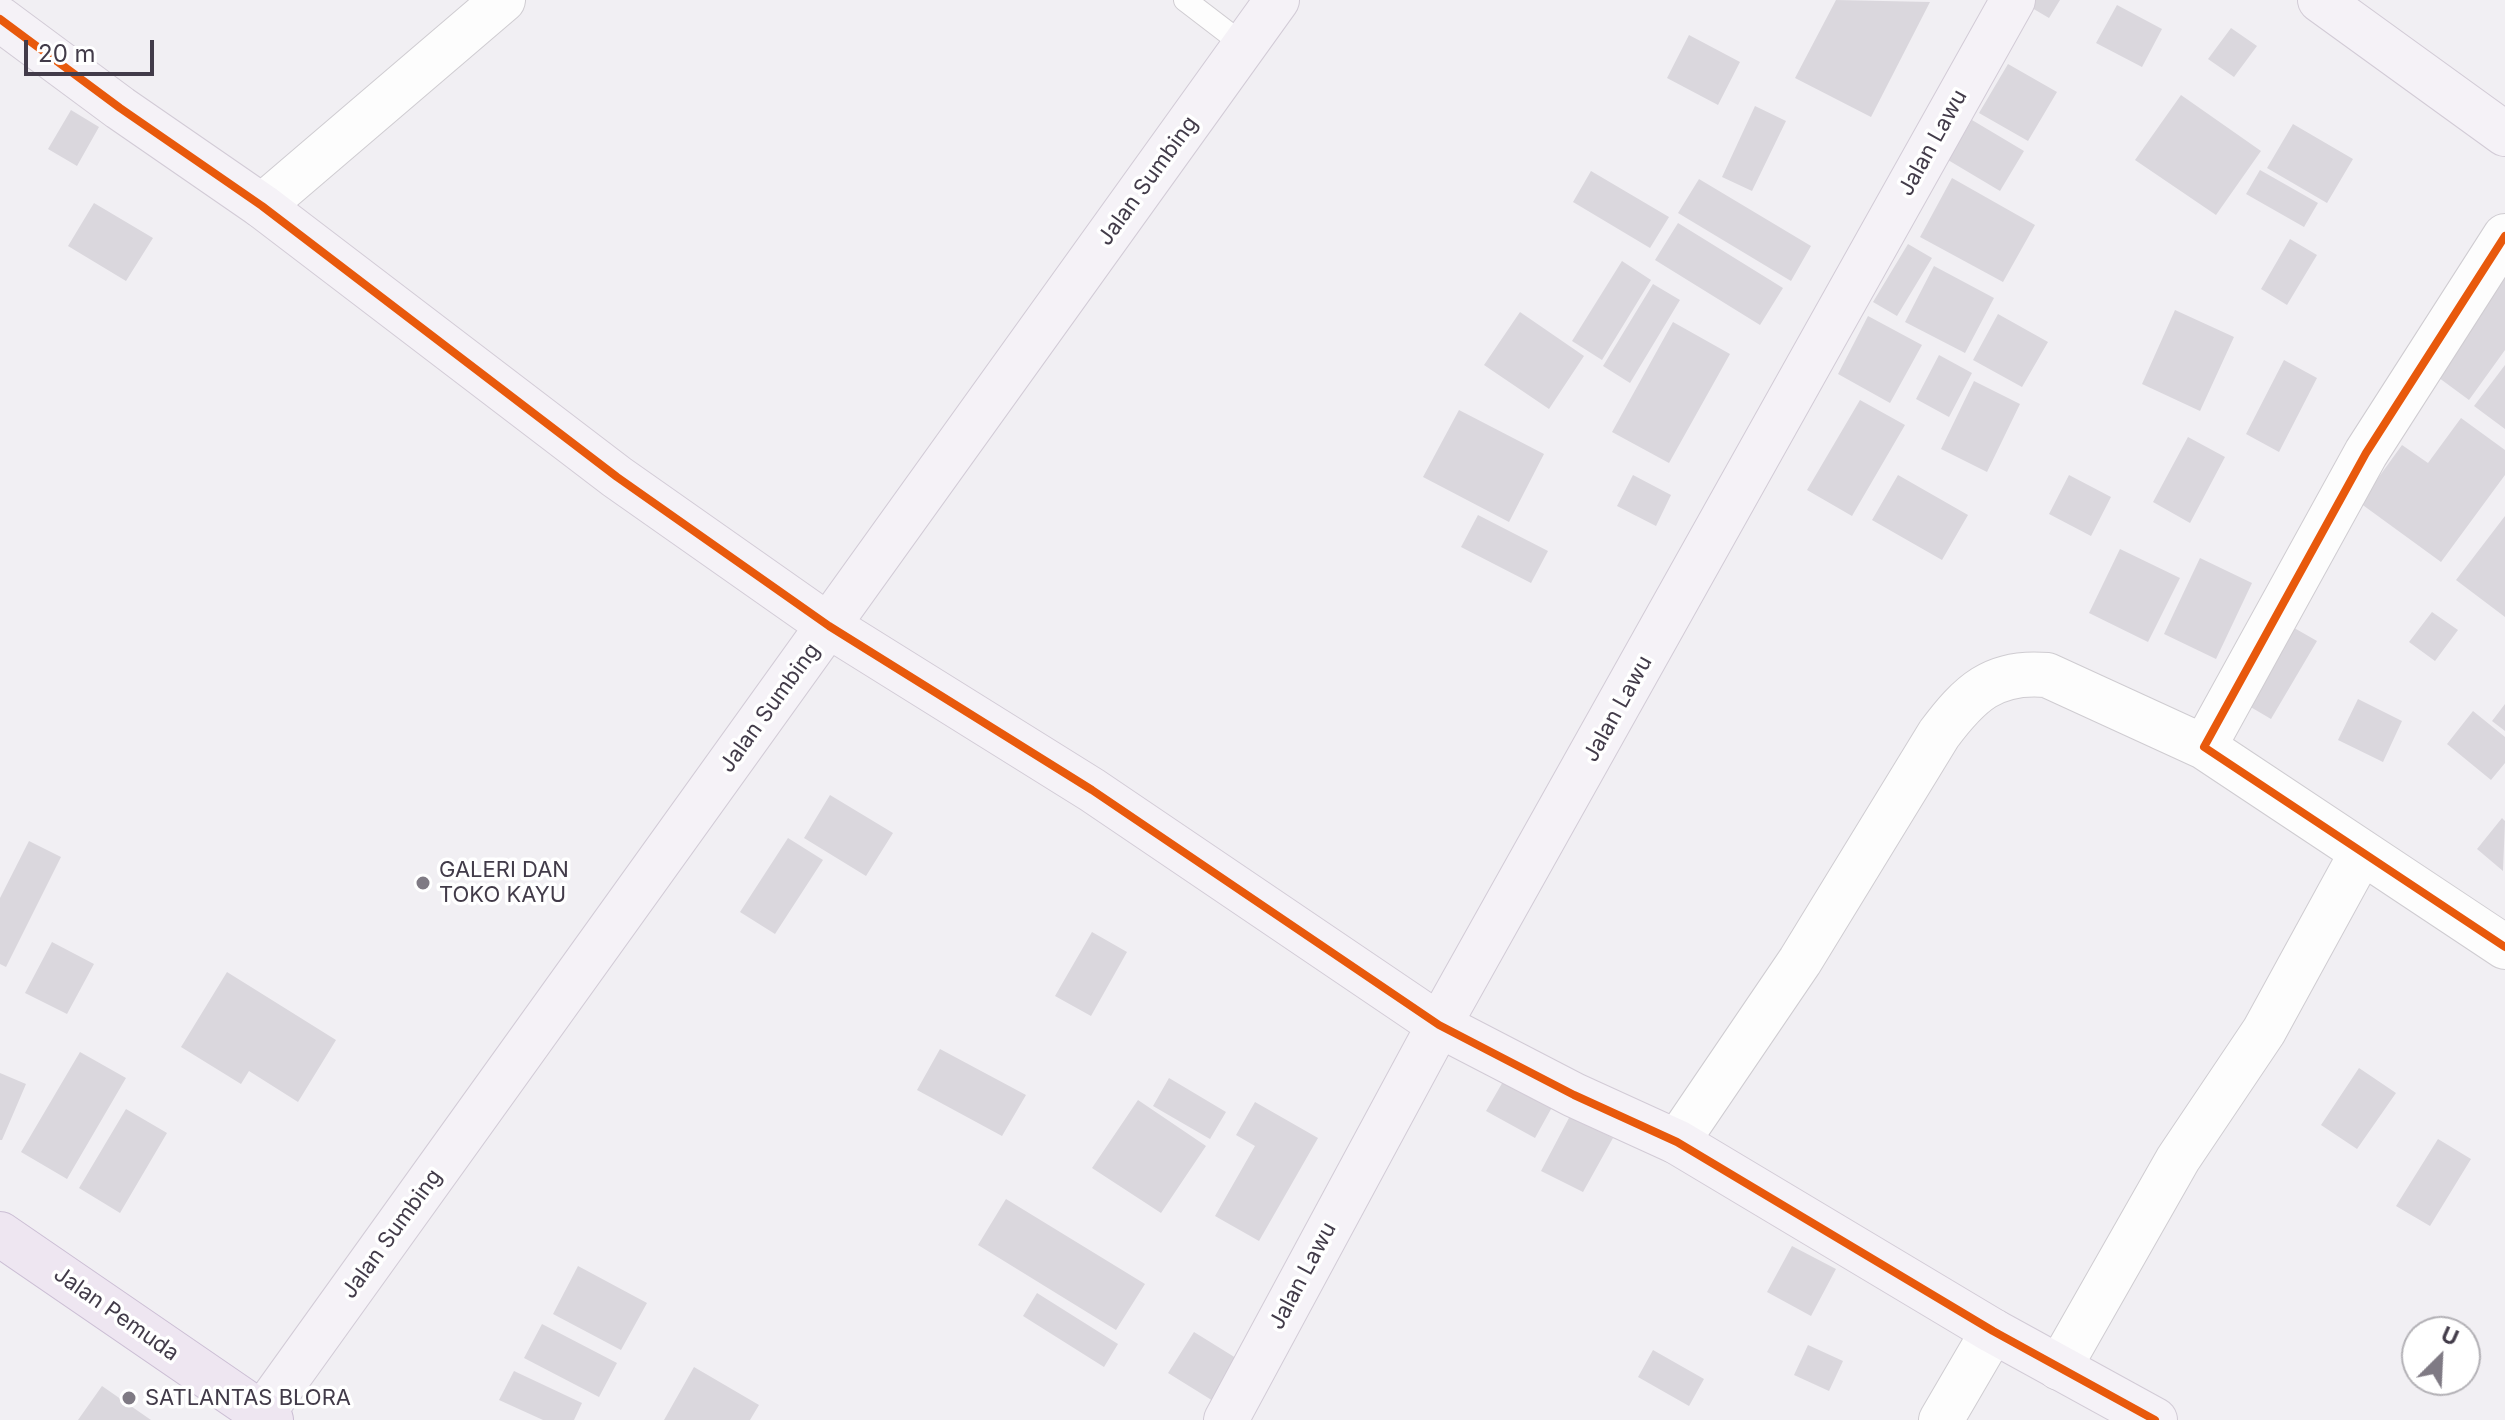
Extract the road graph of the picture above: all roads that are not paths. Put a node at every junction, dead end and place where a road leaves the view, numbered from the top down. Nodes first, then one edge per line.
1 (503, 0) edge
2 (1185, 0) edge
3 (1277, 0) edge
4 (2013, 0) edge
5 (2320, 0) edge
6 (0, 19) edge
7 (1245, 46) junction
8 (2505, 134) edge
9 (262, 206) junction
10 (2505, 236) edge
11 (829, 626) junction
12 (2204, 747) junction
13 (2362, 852) junction
14 (2505, 947) edge
15 (1439, 1025) junction
16 (1662, 1136) junction
17 (0, 1234) edge
18 (1993, 1331) junction
19 (2059, 1368) junction
20 (266, 1417) edge
21 (1226, 1420) edge
22 (1941, 1420) edge
23 (2155, 1420) edge

1 - 9 street
2 - 7 lane
3 - 7 main road, Jalan Sumbing
4 - 15 main road, Jalan Lawu
5 - 8 main road
6 - 9 main road
7 - 11 main road, Jalan Sumbing
9 - 11 main road
10 - 12 street
11 - 15 main road
11 - 20 main road, Jalan Sumbing
12 - 13 street
12 - 16 street
13 - 14 street
13 - 19 street
15 - 16 main road
15 - 21 main road, Jalan Lawu
16 - 18 main road
17 - 20 main road, Jalan Pemuda
18 - 19 main road
18 - 22 street
19 - 23 main road

